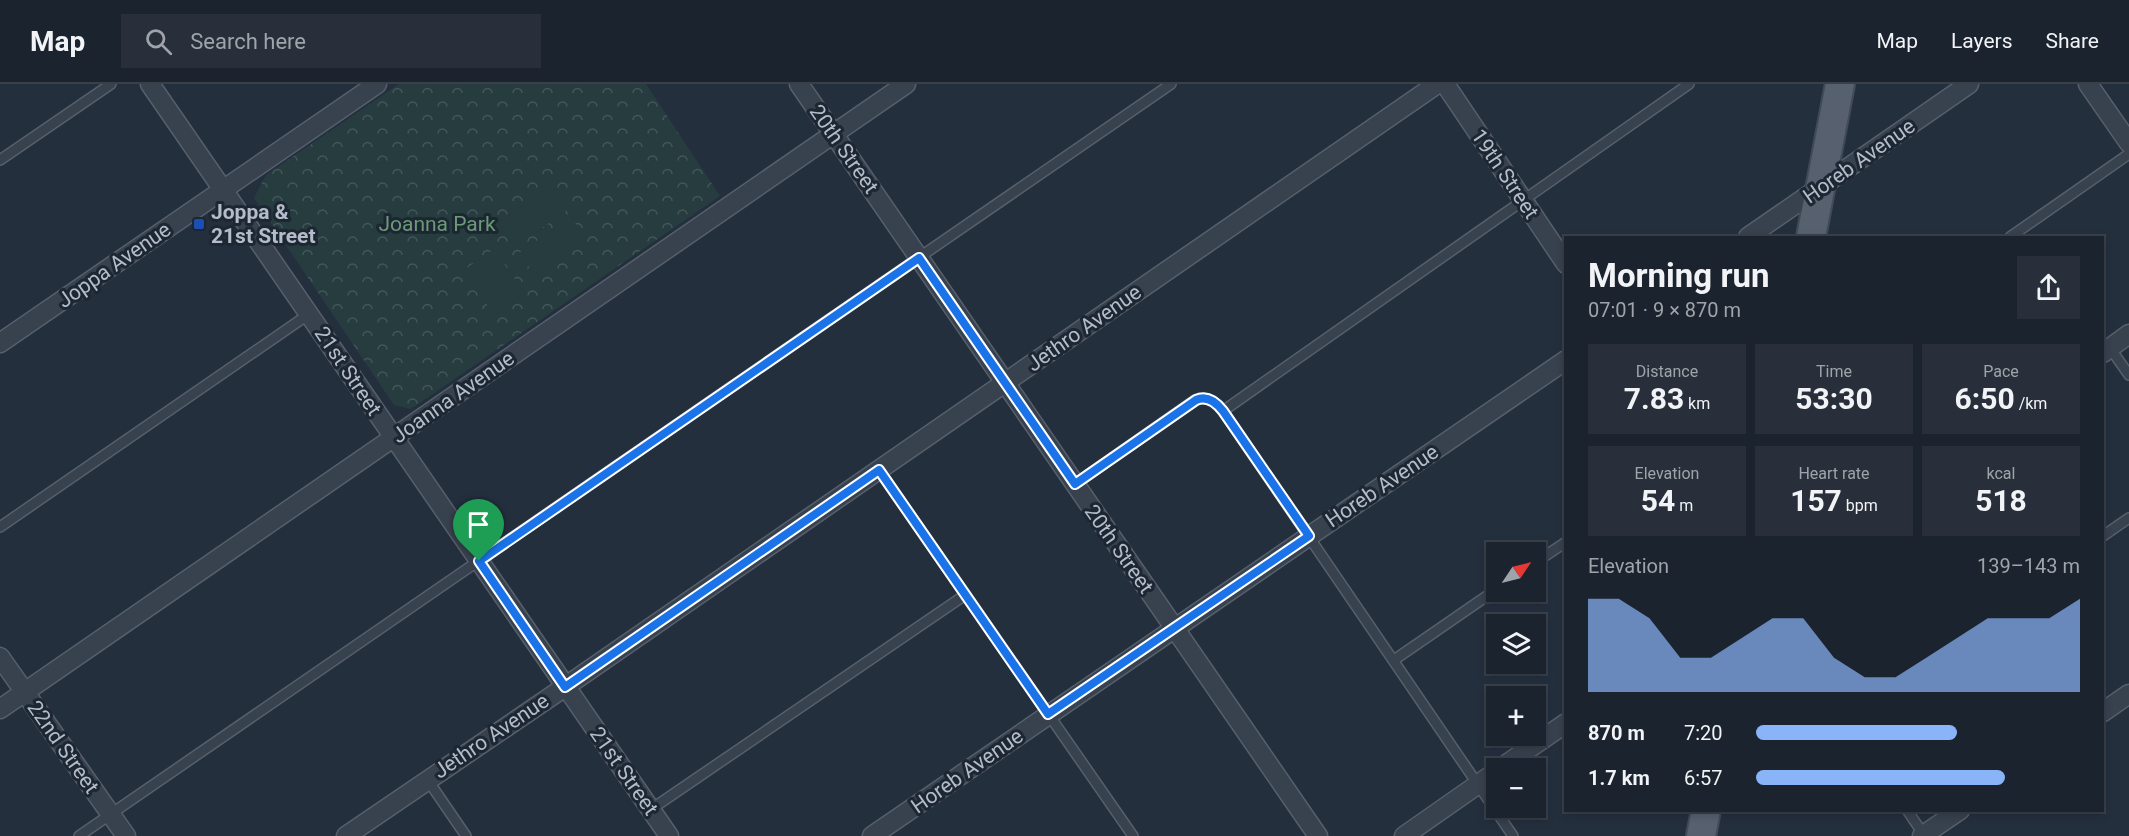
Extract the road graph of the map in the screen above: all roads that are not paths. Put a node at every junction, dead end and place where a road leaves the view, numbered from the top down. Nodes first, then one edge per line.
1 (111, 84) edge
2 (150, 84) edge
3 (377, 84) edge
4 (799, 84) edge
5 (906, 84) edge
6 (1171, 84) edge
7 (1437, 84) edge
8 (1445, 84) edge
9 (1689, 84) edge
10 (1840, 84) edge
11 (1969, 84) edge
12 (2088, 84) edge
13 (834, 134) junction
14 (2129, 143) edge
15 (2129, 154) edge
16 (0, 160) edge
17 (224, 190) junction
18 (1820, 190) junction
19 (1524, 201) junction
20 (1750, 236) edge
21 (1811, 236) edge
22 (2011, 236) edge
23 (919, 258) junction
24 (1564, 261) edge
25 (309, 314) junction
26 (2129, 334) edge
27 (0, 343) edge
28 (2107, 350) edge
29 (1564, 361) edge
30 (2129, 375) edge
31 (1005, 383) junction
32 (1223, 411) junction
33 (394, 438) junction
34 (879, 470) junction
35 (1075, 484) junction
36 (2129, 518) edge
37 (0, 527) edge
38 (2104, 535) edge
39 (1309, 536) junction
40 (1564, 543) edge
41 (1546, 555) edge
42 (479, 561) junction
43 (965, 595) junction
44 (1486, 597) edge
45 (1174, 628) junction
46 (0, 657) edge
47 (1394, 660) junction
48 (565, 687) junction
49 (24, 692) junction
50 (2129, 694) edge
51 (0, 709) edge
52 (2104, 711) edge
53 (1048, 714) junction
54 (1564, 724) edge
55 (1515, 758) edge
56 (427, 779) junction
57 (1486, 779) edge
58 (1478, 784) junction
59 (650, 810) junction
60 (1706, 812) edge
61 (1908, 812) edge
62 (1957, 812) edge
63 (111, 814) junction
64 (1923, 835) edge
65 (79, 836) edge
66 (126, 836) edge
67 (346, 836) edge
68 (466, 836) edge
69 (669, 836) edge
70 (872, 836) edge
71 (1132, 836) edge
72 (1318, 836) edge
73 (1404, 836) edge
74 (1513, 836) edge
75 (1701, 836) edge

1 - 16 lane
2 - 17 street, 21st Street
3 - 17 street, Joppa Avenue
4 - 13 street, 20th Street
5 - 13 street, Joanna Avenue
6 - 23 lane
7 - 31 street, Jethro Avenue
8 - 19 street, 19th Street
9 - 19 lane
10 - 18 main road
11 - 18 street, Horeb Avenue
12 - 14 street
13 - 23 street, 20th Street
13 - 33 street, Joanna Avenue
15 - 22 lane
17 - 25 street, 21st Street
17 - 27 street, Joppa Avenue
18 - 20 street, Horeb Avenue
18 - 21 main road
19 - 24 street, 19th Street
19 - 32 lane
23 - 31 street, 20th Street
23 - 42 lane
25 - 33 street, 21st Street
25 - 37 lane
26 - 28 street
28 - 30 lane
29 - 39 street, Horeb Avenue
31 - 34 street, Jethro Avenue
31 - 35 street, 20th Street
32 - 35 lane
32 - 39 lane
33 - 42 street, 21st Street
33 - 49 street, Joanna Avenue
34 - 43 lane
34 - 48 street, Jethro Avenue
35 - 45 street, 20th Street
36 - 38 lane
39 - 45 street, Horeb Avenue
39 - 47 lane
40 - 41 lane
42 - 48 street, 21st Street
42 - 63 lane
43 - 53 lane
43 - 59 lane
44 - 47 lane
45 - 53 street, Horeb Avenue
45 - 72 street, 20th Street
46 - 49 street, 22nd Street
47 - 58 lane
48 - 56 street, Jethro Avenue
48 - 59 street, 21st Street
49 - 51 street, Joanna Avenue
49 - 63 street, 22nd Street
50 - 52 street
53 - 70 street, Horeb Avenue
53 - 71 lane
54 - 55 street
56 - 67 street, Jethro Avenue
56 - 68 lane
57 - 58 street
58 - 73 street
58 - 74 lane
59 - 69 street, 21st Street
60 - 75 main road
61 - 64 lane
62 - 64 street
63 - 65 lane
63 - 66 street, 22nd Street

